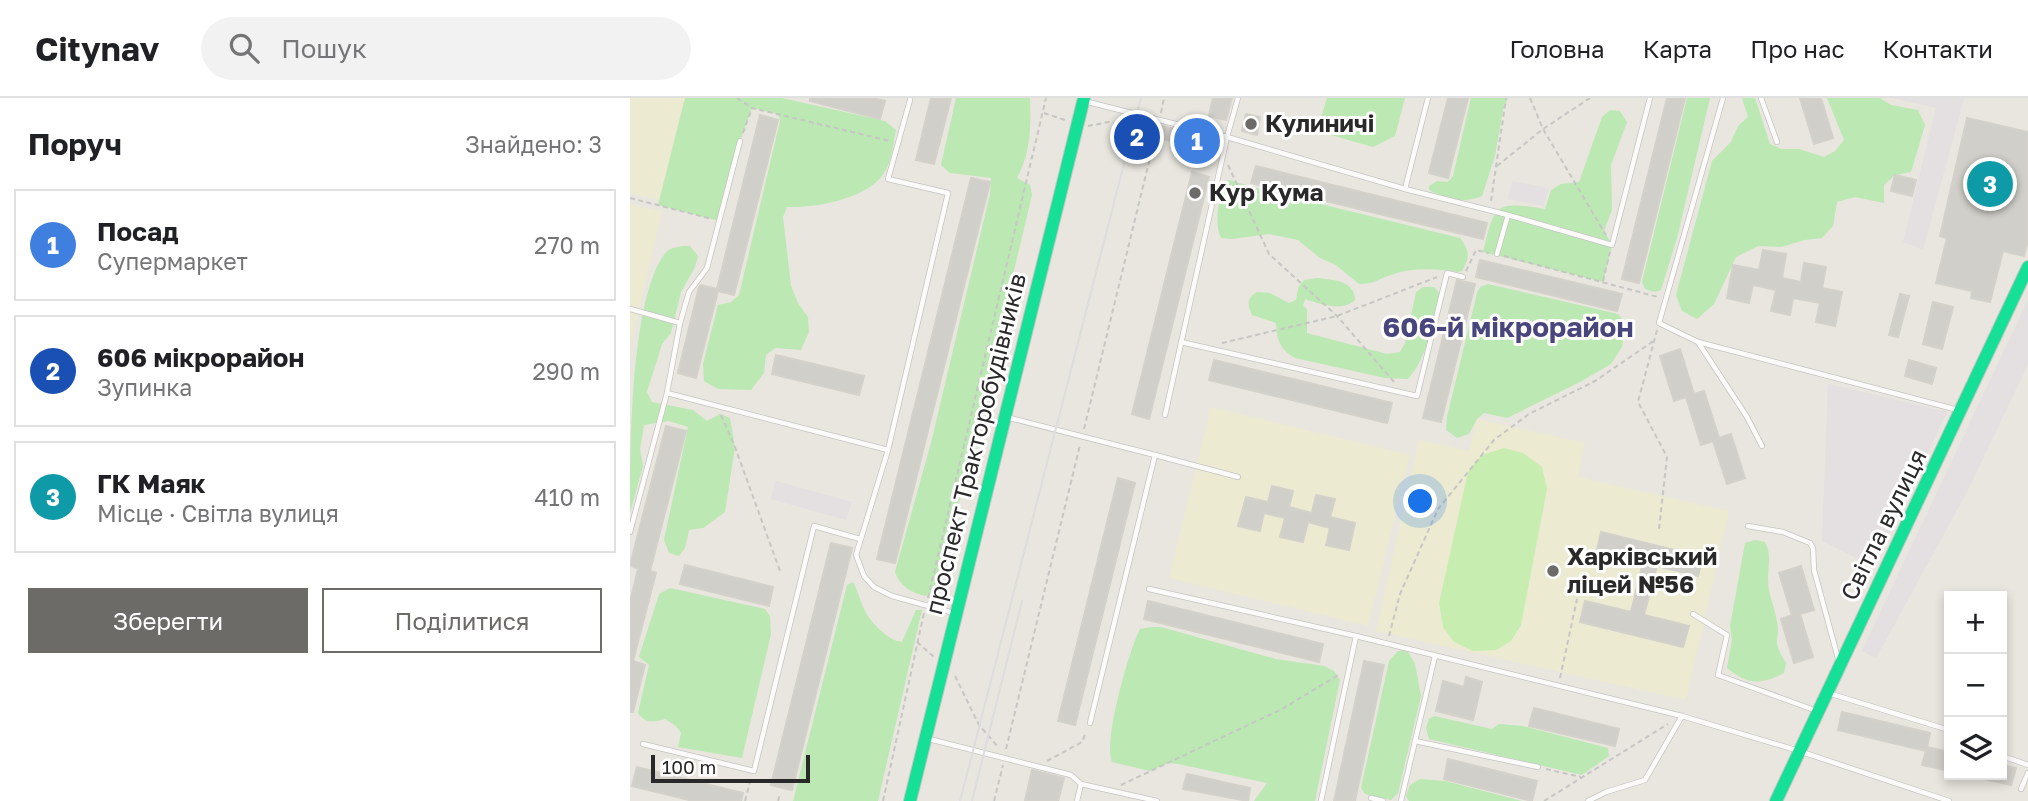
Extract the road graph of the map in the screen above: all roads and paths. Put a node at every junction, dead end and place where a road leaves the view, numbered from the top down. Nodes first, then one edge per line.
1 (737, 98) edge
2 (902, 98) edge
3 (1046, 98) edge
4 (1164, 98) edge
5 (1238, 98) edge
6 (1428, 98) edge
7 (1506, 98) edge
8 (1530, 98) edge
9 (1590, 98) edge
10 (1650, 98) edge
11 (1723, 98) edge
12 (1761, 98) edge
13 (910, 99) edge
14 (1083, 100) edge
15 (752, 108) junction
16 (1125, 111) junction
17 (1043, 112) junction
18 (1159, 120) junction
19 (1066, 121) dead end
20 (1084, 127) dead end
21 (1543, 129) junction
22 (1227, 137) junction
23 (740, 141) joint
24 (1777, 142) dead end
25 (898, 143) junction
26 (1223, 154) junction
27 (1497, 166) junction
28 (1405, 189) junction
29 (630, 198) edge
30 (1489, 209) junction
31 (1508, 215) junction
32 (719, 221) junction
33 (1612, 245) junction
34 (1497, 254) junction
35 (2028, 267) edge
36 (1447, 273) junction
37 (1463, 277) joint
38 (1603, 282) junction
39 (1665, 300) junction
40 (630, 309) edge
41 (1337, 316) junction
42 (680, 323) junction
43 (1659, 323) junction
44 (1654, 340) junction
45 (1181, 342) junction
46 (1698, 342) junction
47 (1203, 347) junction
48 (667, 393) junction
49 (1404, 393) junction
50 (716, 406) junction
51 (1961, 411) junction
52 (1165, 415) dead end
53 (1004, 416) junction
54 (1082, 436) junction
55 (1762, 446) dead end
56 (888, 450) junction
57 (1155, 455) junction
58 (1238, 477) dead end
59 (1748, 526) dead end
60 (1659, 528) dead end
61 (630, 532) edge
62 (860, 539) junction
63 (780, 571) dead end
64 (1149, 589) dead end
65 (1577, 598) dead end
66 (926, 605) junction
67 (955, 613) junction
68 (1693, 614) dead end
69 (1356, 636) junction
70 (916, 642) junction
71 (1387, 644) junction
72 (1435, 656) junction
73 (935, 659) dead end
74 (1840, 666) junction
75 (1350, 667) junction
76 (951, 673) dead end
77 (1558, 685) junction
78 (1827, 693) junction
79 (1818, 711) junction
80 (1682, 716) junction
81 (1090, 723) joint
82 (1944, 728) edge
83 (925, 738) junction
84 (1415, 741) junction
85 (643, 744) dead end
86 (1799, 751) junction
87 (1004, 758) junction
88 (2007, 758) edge
89 (2028, 765) edge
90 (1037, 766) junction
91 (1538, 767) joint
92 (754, 771) junction
93 (2028, 773) edge
94 (1582, 777) junction
95 (1081, 784) junction
96 (2021, 789) dead end
97 (1110, 791) junction
98 (780, 794) dead end
99 (1371, 798) dead end
100 (746, 801) edge
101 (779, 801) edge
102 (883, 801) edge
103 (910, 801) edge
104 (994, 801) edge
105 (1077, 801) edge
106 (1157, 801) edge
107 (1321, 801) edge
108 (1383, 801) edge
109 (1401, 801) edge
110 (1544, 801) edge
111 (1588, 801) edge
112 (1776, 801) edge
113 (1949, 801) edge

1 - 15 path
2 - 13 lane
3 - 17 path
4 - 18 path
5 - 22 lane
6 - 28 lane
7 - 27 path
8 - 21 path
9 - 21 path
10 - 33 lane
11 - 39 lane
12 - 24 lane
13 - 25 lane
14 - 16 lane
14 - 53 main road, проспект Тракторобудівників
15 - 23 path
15 - 25 path
16 - 18 lane
16 - 20 path
17 - 19 path
17 - 66 path
18 - 22 lane
18 - 54 path
21 - 27 path
21 - 33 path
22 - 26 lane
22 - 28 lane
23 - 32 lane
25 - 56 lane
26 - 41 path
26 - 45 lane
27 - 30 path
28 - 30 lane
29 - 32 path
30 - 31 lane
31 - 33 lane
31 - 34 lane
32 - 42 lane
33 - 38 path
34 - 37 path
34 - 38 path
35 - 51 main road, Світла вулиця
36 - 37 lane
36 - 41 path
36 - 49 lane
38 - 39 path
39 - 43 lane
40 - 42 lane
41 - 47 path
41 - 49 path
42 - 48 lane
43 - 44 path
43 - 46 lane
44 - 60 path
44 - 71 path
45 - 47 lane
45 - 52 lane
46 - 51 lane
46 - 55 lane
47 - 49 lane
48 - 50 lane
48 - 61 lane
50 - 56 lane
50 - 63 path
51 - 74 main road, Світла вулиця
53 - 54 lane
53 - 67 main road, проспект Тракторобудівників
54 - 57 lane
54 - 76 path
56 - 62 lane
57 - 58 lane
57 - 81 lane
59 - 74 lane
62 - 66 lane
62 - 92 lane
64 - 69 lane
65 - 77 path
66 - 67 lane
66 - 70 path
67 - 83 main road, проспект Тракторобудівників
68 - 79 lane
69 - 71 lane
69 - 75 lane
70 - 73 path
70 - 102 path
71 - 72 lane
72 - 77 lane
72 - 84 lane
74 - 78 main road, Світла вулиця
75 - 97 path
75 - 107 lane
77 - 80 lane
78 - 79 main road, Світла вулиця
78 - 82 lane
79 - 86 main road, Світла вулиця
80 - 86 lane
80 - 94 path
80 - 111 lane
81 - 90 path
83 - 87 lane
83 - 103 main road, проспект Тракторобудівників
84 - 91 lane
84 - 109 lane
85 - 92 lane
86 - 112 main road, Світла вулиця
86 - 113 lane
87 - 90 lane
87 - 104 path
88 - 89 lane
90 - 95 lane
91 - 94 path
92 - 100 path
93 - 96 lane
94 - 110 path
95 - 97 lane
95 - 105 lane
97 - 106 lane
98 - 101 path
99 - 108 lane

